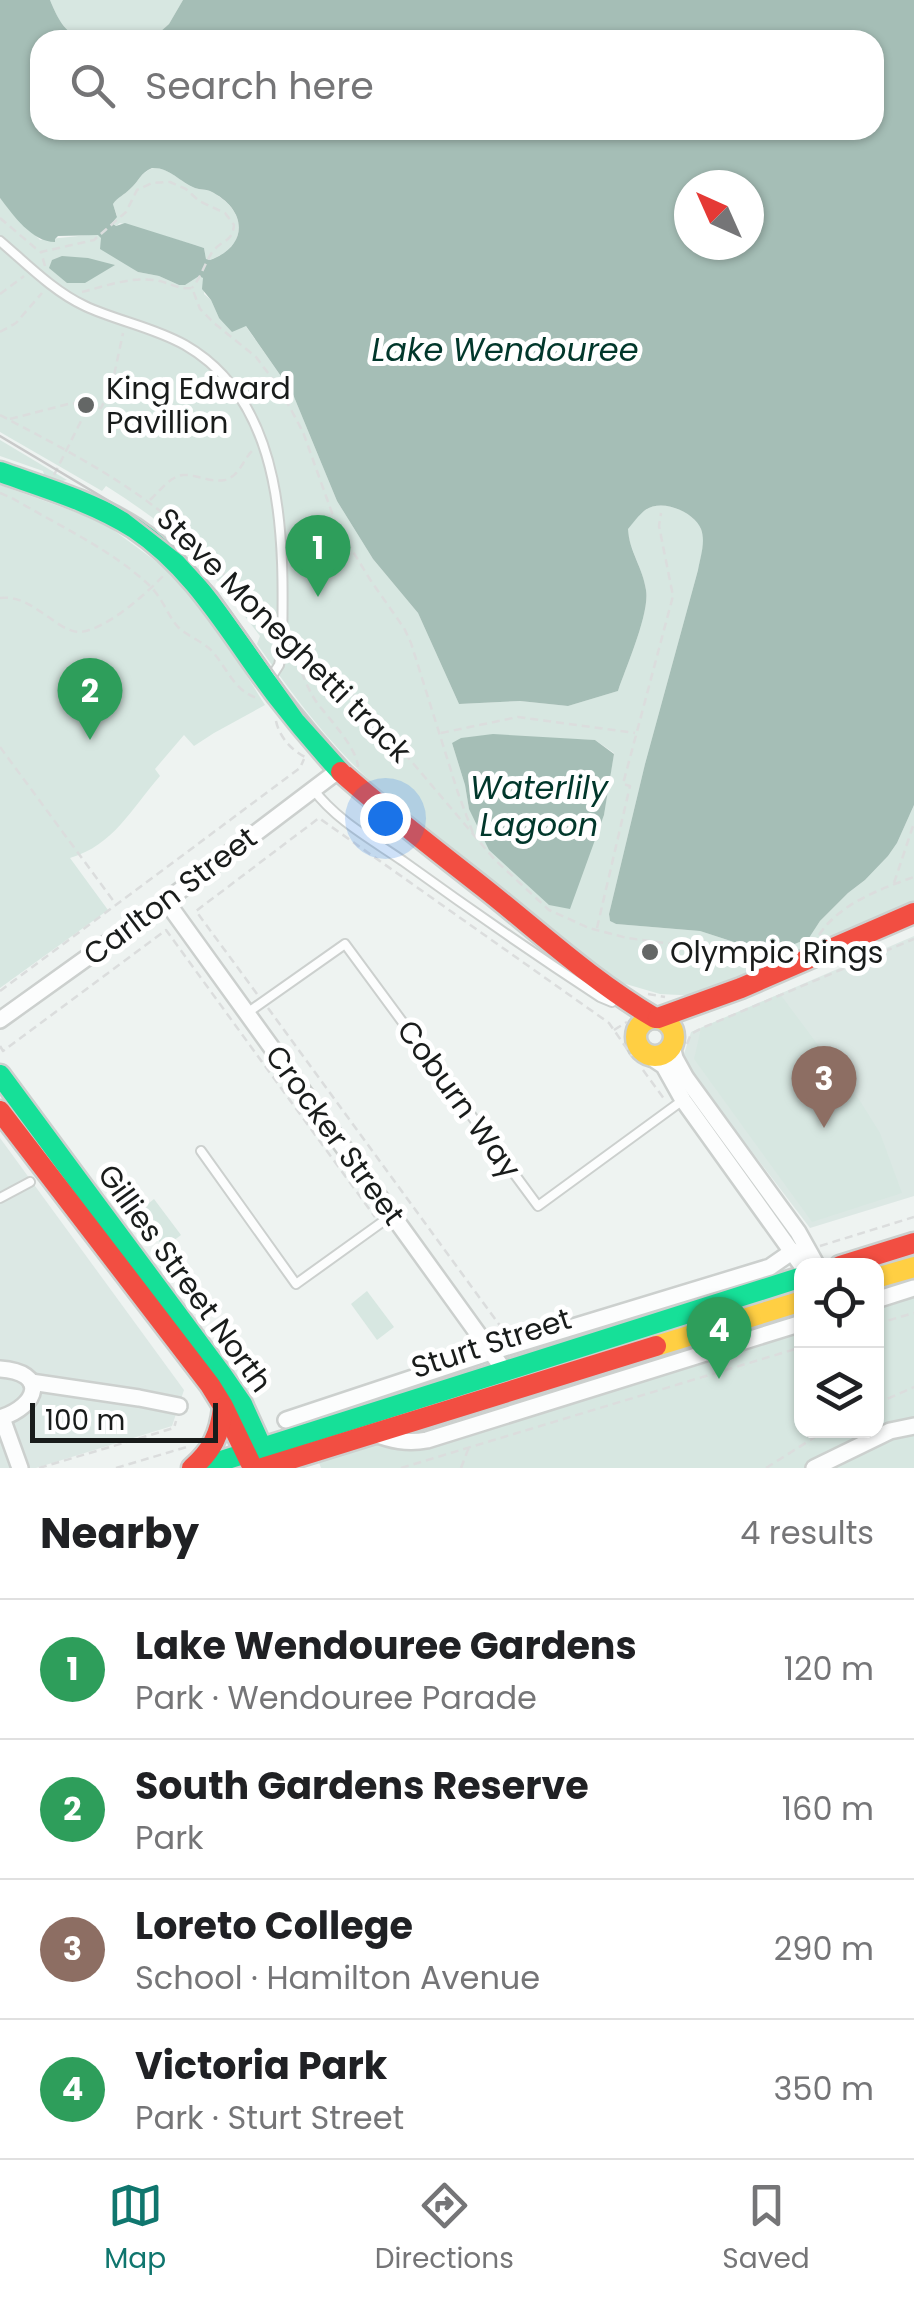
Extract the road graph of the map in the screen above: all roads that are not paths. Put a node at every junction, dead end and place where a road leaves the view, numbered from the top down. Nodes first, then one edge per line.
1 (0, 241) edge
2 (0, 472) edge
3 (265, 692) junction
4 (348, 769) junction
5 (313, 789) junction
6 (166, 900) junction
7 (914, 913) edge
8 (616, 999) junction
9 (707, 1001) junction
10 (247, 1014) junction
11 (657, 1018) junction
12 (0, 1020) edge
13 (677, 1045) junction
14 (636, 1046) junction
15 (0, 1075) edge
16 (683, 1100) junction
17 (1, 1113) edge
18 (33, 1137) junction
19 (201, 1151) dead end
20 (30, 1182) dead end
21 (0, 1198) edge
22 (386, 1219) junction
23 (911, 1240) edge
24 (801, 1256) edge
25 (862, 1258) edge
26 (914, 1267) edge
27 (884, 1276) edge
28 (794, 1279) edge
29 (914, 1288) edge
30 (884, 1297) edge
31 (794, 1303) edge
32 (794, 1325) edge
33 (491, 1352) junction
34 (0, 1368) edge
35 (504, 1370) junction
36 (31, 1382) junction
37 (178, 1406) dead end
38 (223, 1406) junction
39 (1, 1418) edge
40 (286, 1420) dead end
41 (914, 1426) edge
42 (372, 1433) junction
43 (261, 1462) edge
44 (20, 1468) edge
45 (191, 1468) edge
46 (199, 1468) edge
47 (814, 1468) edge

1 - 3 lane
2 - 3 main road
3 - 4 main road
4 - 5 street, Carlton Street
4 - 8 main road
5 - 6 street, Carlton Street
5 - 8 lane
6 - 10 street, Crocker Street
6 - 12 street, Carlton Street
7 - 9 main road
8 - 11 main road
8 - 14 main road
9 - 11 main road
9 - 13 main road
10 - 16 lane, Coburn Way
10 - 22 street, Crocker Street
11 - 13 main road
11 - 14 main road
13 - 14 main road
13 - 24 street
14 - 16 street
15 - 18 main road, Gillies Street North
16 - 24 street
17 - 18 main road, Gillies Street North
18 - 38 main road, Gillies Street North
18 - 43 main road, Gillies Street North
19 - 22 lane
20 - 21 lane
22 - 33 street, Crocker Street
23 - 25 main road
24 - 33 street, Sturt Street
26 - 27 main road
28 - 35 main road, Sturt Street
29 - 30 street
31 - 42 main road, Sturt Street
32 - 42 street, Sturt Street
33 - 35 street, Crocker Street
33 - 40 street, Sturt Street
34 - 36 street
35 - 43 main road, Sturt Street
36 - 37 street
36 - 39 street
38 - 43 main road, Gillies Street North
38 - 45 main road
39 - 44 street
41 - 47 street
42 - 43 main road, Sturt Street
43 - 46 main road, Sturt Street

